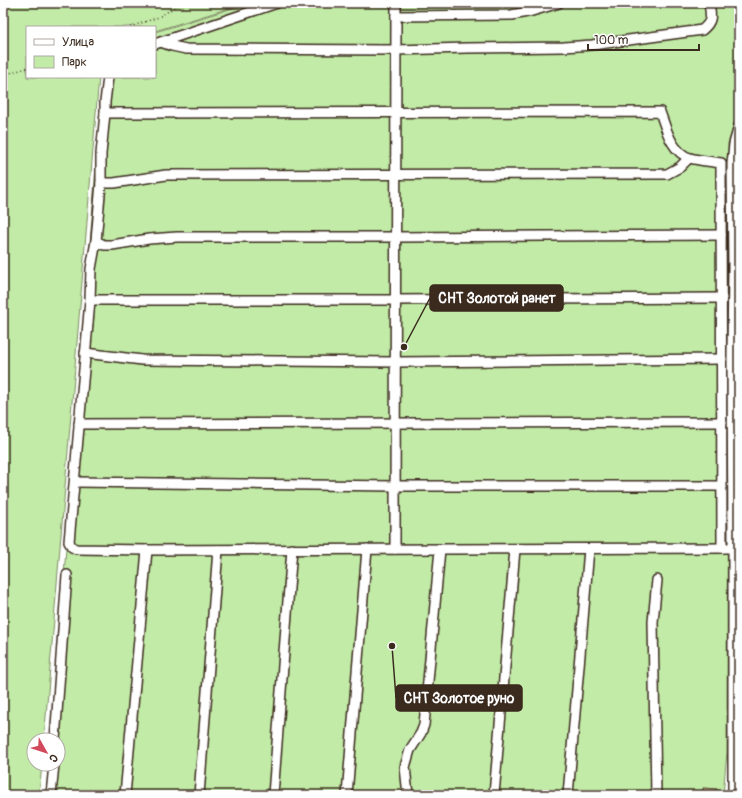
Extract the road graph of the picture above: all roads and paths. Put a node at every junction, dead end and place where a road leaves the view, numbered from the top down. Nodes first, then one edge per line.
1 (181, 3) edge
2 (277, 3) edge
3 (396, 3) edge
4 (559, 3) edge
5 (709, 3) edge
6 (396, 16) junction
7 (133, 26) edge
8 (158, 43) edge
9 (396, 50) junction
10 (26, 68) edge
11 (3, 75) edge
12 (108, 78) edge
13 (396, 112) junction
14 (105, 113) junction
15 (739, 126) edge
16 (689, 158) junction
17 (396, 175) junction
18 (101, 183) junction
19 (721, 235) junction
20 (396, 237) junction
21 (96, 241) junction
22 (736, 267) edge
23 (722, 298) junction
24 (90, 300) junction
25 (396, 300) junction
26 (85, 353) junction
27 (722, 359) junction
28 (395, 362) junction
29 (722, 422) junction
30 (395, 423) junction
31 (79, 424) junction
32 (736, 446) edge
33 (74, 482) junction
34 (395, 486) junction
35 (722, 486) junction
36 (722, 548) junction
37 (733, 548) junction
38 (292, 549) junction
39 (367, 549) junction
40 (395, 549) junction
41 (440, 549) junction
42 (515, 549) junction
43 (588, 549) junction
44 (147, 550) junction
45 (218, 550) junction
46 (67, 575) dead end
47 (657, 580) dead end
48 (56, 732) edge
49 (53, 772) edge
50 (52, 795) edge
51 (125, 795) edge
52 (199, 795) edge
53 (273, 795) edge
54 (347, 795) edge
55 (408, 795) edge
56 (494, 795) edge
57 (568, 795) edge
58 (656, 795) edge
59 (733, 795) edge

1 - 7 path
2 - 8 street
3 - 6 street
4 - 6 street
5 - 9 street
6 - 9 street
8 - 9 street
9 - 13 street
10 - 11 path
12 - 14 street
13 - 14 street
13 - 16 street
13 - 17 street
14 - 18 street
15 - 22 street
16 - 17 street
16 - 19 street
17 - 18 street
17 - 20 street
18 - 21 street
19 - 20 street
19 - 23 street
20 - 21 street
20 - 25 street
21 - 24 street
22 - 32 street
23 - 25 street
23 - 27 street
24 - 25 street
24 - 26 street
25 - 28 street
26 - 28 street
26 - 31 street
27 - 28 street
27 - 29 street
28 - 30 street
29 - 30 street
29 - 35 street
30 - 31 street
30 - 34 street
31 - 33 street
32 - 37 street
33 - 34 street
33 - 44 street
34 - 35 street
34 - 40 street
35 - 36 street
36 - 37 street
36 - 43 street
37 - 59 street
38 - 39 street
38 - 45 street
38 - 53 street
39 - 40 street
39 - 54 street
40 - 41 street
41 - 42 street
41 - 55 street
42 - 43 street
42 - 56 street
43 - 57 street
44 - 45 street
44 - 51 street
45 - 52 street
46 - 48 street
47 - 58 street
49 - 50 street

